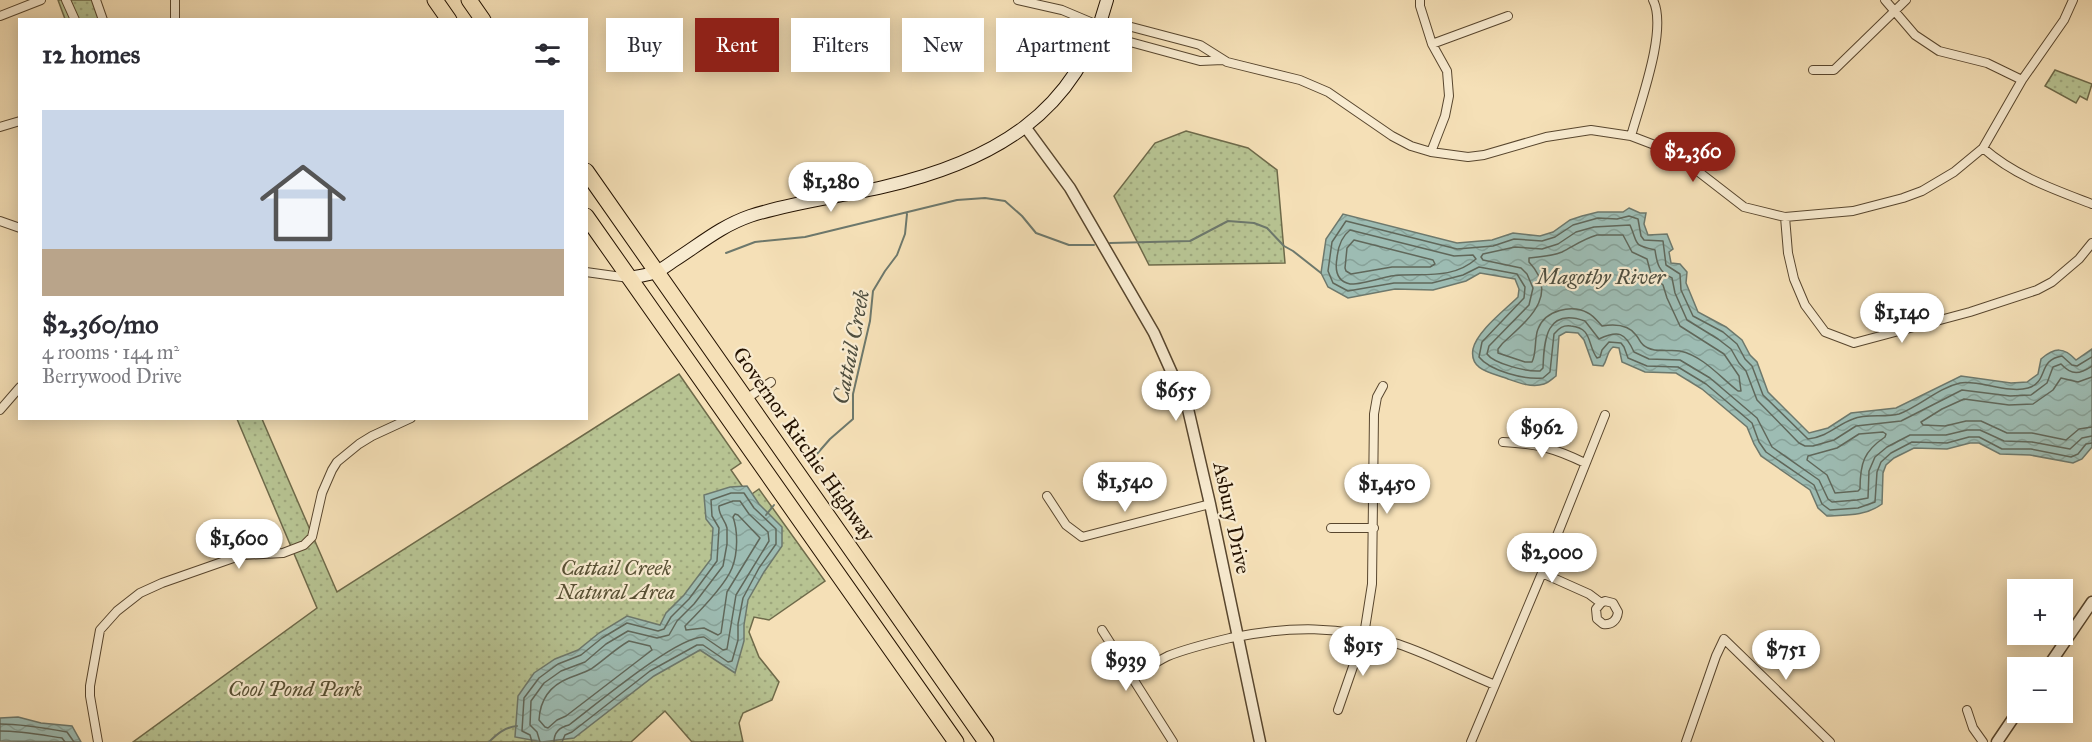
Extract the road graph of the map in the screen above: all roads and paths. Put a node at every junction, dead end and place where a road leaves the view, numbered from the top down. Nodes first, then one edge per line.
1 (41, 0) edge
2 (66, 0) edge
3 (96, 0) edge
4 (175, 0) edge
5 (435, 0) edge
6 (469, 0) edge
7 (1018, 0) edge
8 (1107, 0) edge
9 (1420, 0) edge
10 (1653, 0) edge
11 (1885, 0) edge
12 (1906, 0) edge
13 (2073, 0) edge
14 (1896, 11) junction
15 (0, 16) edge
16 (1509, 16) dead end
17 (74, 18) edge
18 (102, 18) edge
19 (175, 18) edge
20 (448, 18) edge
21 (482, 18) edge
22 (1081, 18) edge
23 (1102, 18) edge
24 (1132, 27) edge
25 (1132, 43) edge
26 (1432, 44) junction
27 (1224, 60) junction
28 (1813, 70) dead end
29 (1076, 72) edge
30 (2022, 80) junction
31 (18, 122) edge
32 (0, 127) edge
33 (1026, 128) junction
34 (1631, 136) junction
35 (1983, 148) junction
36 (1431, 152) junction
37 (588, 174) edge
38 (2092, 204) edge
39 (1785, 217) junction
40 (588, 219) edge
41 (0, 221) edge
42 (18, 227) edge
43 (2092, 243) edge
44 (588, 272) edge
45 (656, 272) junction
46 (630, 278) junction
47 (771, 382) dead end
48 (1383, 386) dead end
49 (18, 389) edge
50 (746, 399) junction
51 (0, 410) edge
52 (1605, 415) dead end
53 (407, 420) edge
54 (1503, 442) dead end
55 (1585, 463) junction
56 (1047, 496) dead end
57 (1210, 504) junction
58 (1331, 528) dead end
59 (1374, 528) junction
60 (1542, 573) junction
61 (2092, 602) edge
62 (1601, 603) dead end
63 (1102, 630) dead end
64 (1364, 635) junction
65 (1237, 637) junction
66 (2054, 657) edge
67 (1132, 677) junction
68 (1495, 685) junction
69 (1338, 710) dead end
70 (1967, 710) dead end
71 (2010, 723) edge
72 (98, 742) edge
73 (956, 742) edge
74 (986, 742) edge
75 (1173, 742) edge
76 (1260, 742) edge
77 (1471, 742) edge
78 (1686, 742) edge
79 (1830, 742) edge
80 (1983, 742) edge
81 (1997, 742) edge

1 - 15 street
2 - 17 street
3 - 18 street
4 - 19 street
5 - 20 highway
6 - 21 highway
7 - 22 street
8 - 23 main road
9 - 26 street
10 - 34 street
11 - 14 street
12 - 14 street
13 - 30 street
14 - 28 street
14 - 30 street
16 - 26 street
24 - 27 street
25 - 27 street
26 - 36 street
27 - 36 street
29 - 33 main road
30 - 35 street
31 - 32 street
33 - 45 main road
33 - 57 street, Asbury Drive
34 - 36 street
34 - 39 street
35 - 38 street
35 - 39 street
37 - 45 highway, Governor Ritchie Highway
39 - 43 street
40 - 46 highway
41 - 42 street
44 - 46 street
45 - 46 main road
45 - 50 highway, Governor Ritchie Highway
46 - 73 highway
47 - 50 street
48 - 59 street
49 - 51 street
50 - 74 highway, Governor Ritchie Highway
52 - 55 street
53 - 72 street
54 - 55 street
55 - 60 street
56 - 57 street
57 - 65 street, Asbury Drive
58 - 59 street
59 - 64 street
60 - 62 street
60 - 68 street
61 - 66 street
63 - 67 street
64 - 65 street
64 - 68 street
64 - 69 street
65 - 67 street
65 - 76 street, Asbury Drive
67 - 75 street
68 - 77 street
70 - 80 street
71 - 81 street
78 - 79 street

